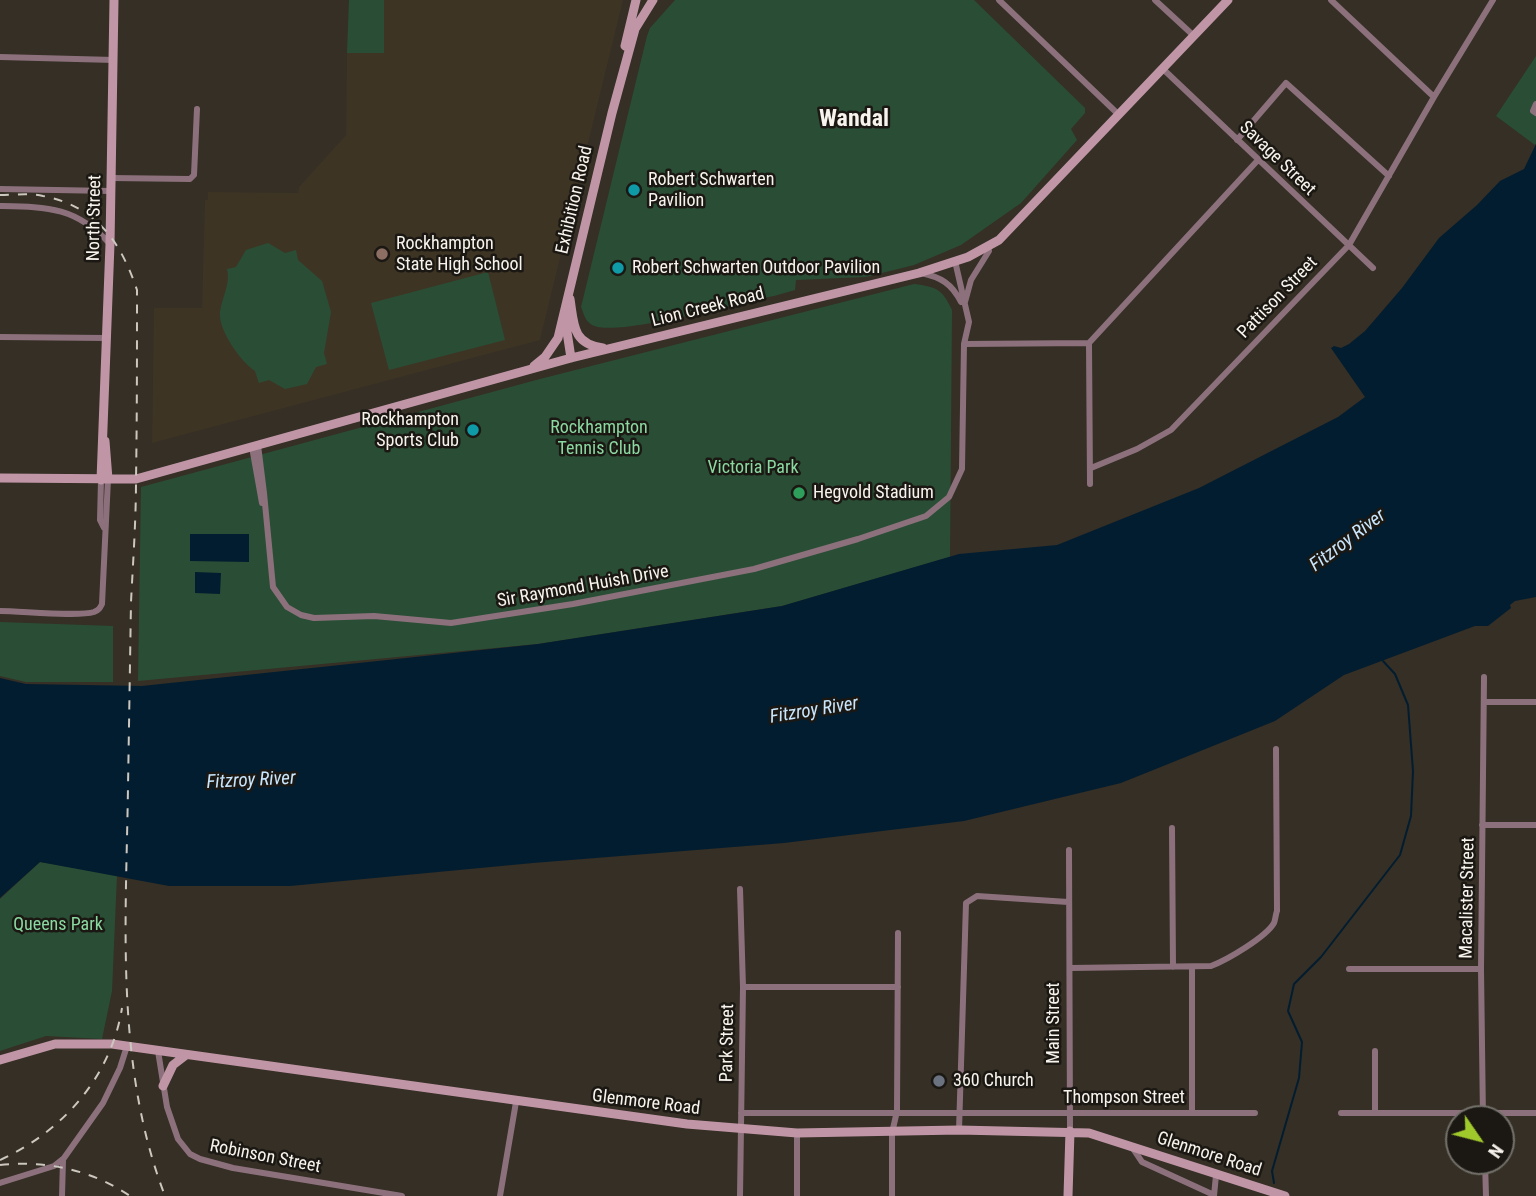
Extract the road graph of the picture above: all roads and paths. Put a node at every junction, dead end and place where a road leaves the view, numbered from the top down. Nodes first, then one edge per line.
1 (114, 0) edge
2 (653, 0) edge
3 (999, 0) edge
4 (1155, 0) edge
5 (1228, 0) edge
6 (1331, 0) edge
7 (1493, 0) edge
8 (634, 2) edge
9 (1194, 36) junction
10 (0, 58) edge
11 (114, 60) junction
12 (1163, 69) junction
13 (1434, 97) junction
14 (1536, 104) edge
15 (197, 109) dead end
16 (612, 113) junction
17 (1536, 113) edge
18 (1118, 114) junction
19 (1237, 140) junction
20 (1258, 160) junction
21 (1389, 176) junction
22 (111, 178) junction
23 (0, 189) edge
24 (111, 191) junction
25 (0, 206) edge
26 (110, 244) junction
27 (1349, 244) junction
28 (988, 247) junction
29 (955, 261) junction
30 (1373, 268) dead end
31 (919, 273) junction
32 (569, 294) junction
33 (964, 307) junction
34 (0, 337) edge
35 (106, 338) junction
36 (1089, 343) junction
37 (964, 344) junction
38 (609, 349) junction
39 (571, 358) junction
40 (529, 370) junction
41 (255, 446) junction
42 (1091, 468) junction
43 (0, 478) edge
44 (104, 479) junction
45 (1090, 484) dead end
46 (0, 611) edge
47 (1484, 677) dead end
48 (1485, 702) junction
49 (1536, 702) edge
50 (1276, 749) dead end
51 (1482, 825) junction
52 (1536, 825) edge
53 (1172, 828) dead end
54 (1069, 850) dead end
55 (740, 890) dead end
56 (1068, 902) junction
57 (898, 933) dead end
58 (1173, 967) junction
59 (1192, 967) junction
60 (1070, 968) junction
61 (1349, 969) dead end
62 (1481, 969) junction
63 (743, 987) junction
64 (898, 987) junction
65 (127, 1046) junction
66 (158, 1051) junction
67 (1375, 1051) dead end
68 (186, 1055) junction
69 (0, 1060) edge
70 (163, 1086) junction
71 (516, 1102) junction
72 (1483, 1105) edge
73 (897, 1111) junction
74 (960, 1112) junction
75 (1375, 1112) junction
76 (741, 1113) junction
77 (1070, 1113) junction
78 (1192, 1113) junction
79 (1255, 1113) dead end
80 (1341, 1113) dead end
81 (1536, 1113) edge
82 (1515, 1114) edge
83 (1445, 1115) edge
84 (740, 1129) junction
85 (959, 1130) junction
86 (1070, 1131) junction
87 (797, 1133) junction
88 (892, 1133) junction
89 (1132, 1147) junction
90 (64, 1158) junction
91 (1216, 1175) junction
92 (1485, 1175) edge
93 (0, 1183) edge
94 (1214, 1195) edge
95 (62, 1196) edge
96 (402, 1196) edge
97 (500, 1196) edge
98 (740, 1196) edge
99 (797, 1196) edge
100 (892, 1196) edge
101 (1068, 1196) edge
102 (1285, 1196) edge
103 (1486, 1196) edge

1 - 11 street, North Street
2 - 16 street, Exhibition Road
3 - 18 street
4 - 9 street
5 - 9 street, Lion Creek Road
6 - 13 street
7 - 13 street, Pattison Street
8 - 16 street, Exhibition Road
9 - 12 street, Lion Creek Road
10 - 11 street
11 - 22 street, North Street
12 - 18 street, Lion Creek Road
12 - 19 street, Savage Street
13 - 21 street, Pattison Street
14 - 17 street
15 - 22 street
16 - 32 street, Exhibition Road
18 - 28 street, Lion Creek Road
19 - 20 street, Savage Street
19 - 21 street
20 - 27 street, Savage Street
20 - 36 street
21 - 27 street, Pattison Street
22 - 24 street, North Street
23 - 24 street
24 - 26 street, North Street
25 - 26 street
26 - 35 street, North Street
27 - 30 street, Savage Street
27 - 42 street, Pattison Street
28 - 29 street, Lion Creek Road
28 - 33 street
29 - 31 street, Lion Creek Road
29 - 33 street
31 - 33 street
31 - 38 street, Lion Creek Road
32 - 38 street, Exhibition Road
32 - 39 street, Exhibition Road
32 - 40 street, Exhibition Road
33 - 37 street
34 - 35 street
35 - 44 street, North Street
36 - 37 street
36 - 42 street
37 - 41 street, Sir Raymond Huish Drive
38 - 39 street, Lion Creek Road
39 - 40 street, Lion Creek Road
40 - 41 street, Lion Creek Road
41 - 44 street, Lion Creek Road
42 - 45 street
43 - 44 street, Lion Creek Road
44 - 46 street, North Street
47 - 48 street, Macalister Street
48 - 49 street
48 - 51 street, Macalister Street
50 - 59 street
51 - 52 street
51 - 62 street, Macalister Street
53 - 58 street
54 - 56 street, Main Street
55 - 63 street, Park Street
56 - 60 street, Main Street
56 - 74 street
57 - 64 street
58 - 59 street
58 - 60 street
59 - 78 street
60 - 77 street, Main Street
61 - 62 street
62 - 72 street, Macalister Street
63 - 64 street
63 - 76 street, Park Street
64 - 73 street
65 - 66 street, Glenmore Road
65 - 69 street, Glenmore Road
65 - 90 street
66 - 68 street, Glenmore Road
66 - 70 street, Robinson Street
67 - 75 street
68 - 70 street
68 - 71 street, Glenmore Road
70 - 96 street, Robinson Street
71 - 84 street, Glenmore Road
71 - 97 street
73 - 74 street, Thompson Street
73 - 76 street, Thompson Street
73 - 88 street
74 - 77 street, Thompson Street
74 - 85 street
75 - 80 street
75 - 83 street
76 - 84 street, Park Street
77 - 78 street, Thompson Street
77 - 86 street, Main Street
78 - 79 street, Thompson Street
81 - 82 street
84 - 87 street, Glenmore Road
84 - 98 street, Park Street
85 - 86 street, Glenmore Road
85 - 88 street, Glenmore Road
86 - 89 street, Glenmore Road
86 - 101 street, Main Street
87 - 88 street, Glenmore Road
87 - 99 street
88 - 100 street
89 - 91 street, Glenmore Road
89 - 94 street
90 - 93 street
90 - 95 street
91 - 94 street
91 - 102 street, Glenmore Road
92 - 103 street

